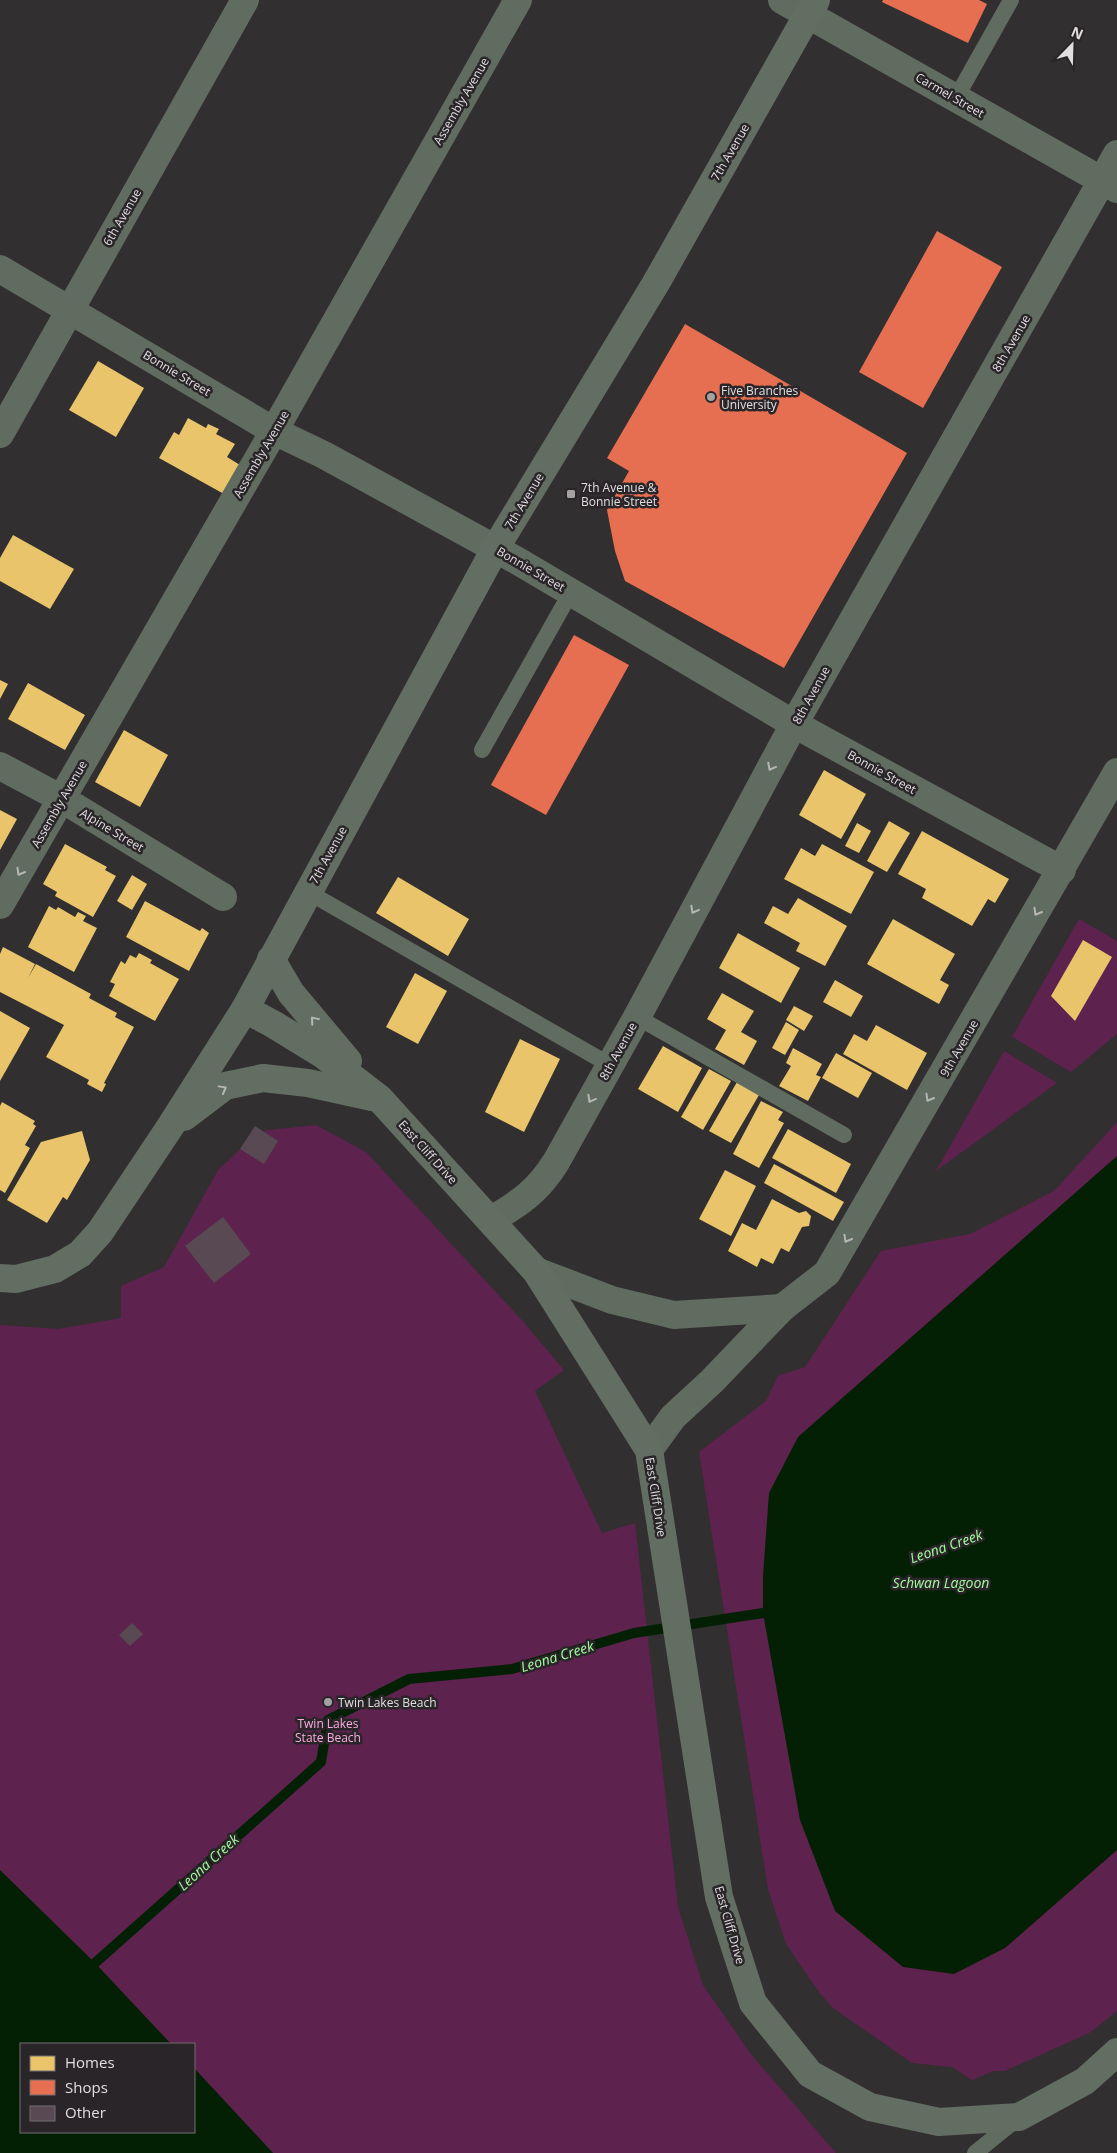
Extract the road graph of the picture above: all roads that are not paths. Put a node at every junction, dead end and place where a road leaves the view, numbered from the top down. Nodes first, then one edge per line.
1 (245, 0) edge
2 (518, 0) edge
3 (782, 0) edge
4 (1011, 0) edge
5 (812, 8) edge
6 (956, 98) junction
7 (1117, 154) edge
8 (1110, 185) edge
9 (0, 269) edge
10 (70, 309) junction
11 (274, 431) junction
12 (0, 434) edge
13 (495, 549) junction
14 (571, 592) junction
15 (794, 724) junction
16 (482, 750) dead end
17 (0, 766) edge
18 (1117, 772) edge
19 (62, 799) junction
20 (1062, 870) junction
21 (308, 892) junction
22 (223, 897) dead end
23 (0, 905) edge
24 (272, 959) junction
25 (245, 1009) junction
26 (637, 1017) junction
27 (610, 1065) junction
28 (379, 1098) junction
29 (170, 1127) junction
30 (844, 1136) dead end
31 (491, 1220) junction
32 (536, 1271) junction
33 (0, 1278) edge
34 (782, 1308) junction
35 (649, 1450) junction
36 (1117, 2052) edge
37 (1018, 2117) junction
38 (975, 2153) edge

1 - 10 street, 6th Avenue
2 - 11 street, Assembly Avenue
3 - 5 street, Carmel Street
4 - 6 lane
5 - 6 street, Carmel Street
5 - 13 main road, 7th Avenue
6 - 8 street, Carmel Street
7 - 8 street, 8th Avenue
8 - 15 street, 8th Avenue
9 - 10 street, Bonnie Street
10 - 11 street, Bonnie Street
10 - 12 street, 6th Avenue
11 - 13 street, Bonnie Street
11 - 19 street, Assembly Avenue
13 - 14 street, Bonnie Street
13 - 21 main road, 7th Avenue
14 - 15 street, Bonnie Street
14 - 16 lane
15 - 20 street, Bonnie Street
15 -> 26 street, 8th Avenue
17 - 19 street, Alpine Street
18 - 20 street, 9th Avenue
19 - 22 street, Alpine Street
19 -> 23 street, Assembly Avenue
20 -> 34 street, 9th Avenue
21 - 24 main road, 7th Avenue
21 - 27 lane
24 - 25 main road, 7th Avenue
28 -> 24 main road
25 - 28 main road, East Cliff Drive
25 - 29 main road
26 - 27 street, 8th Avenue
26 - 30 lane
27 -> 31 street, 8th Avenue
29 -> 28 main road
28 - 31 main road, East Cliff Drive
29 - 33 main road
31 - 32 main road, East Cliff Drive
32 - 34 street
32 - 35 main road, East Cliff Drive
34 - 35 street, 9th Avenue
35 - 37 main road, East Cliff Drive
36 - 37 main road, East Cliff Drive
37 - 38 lane

